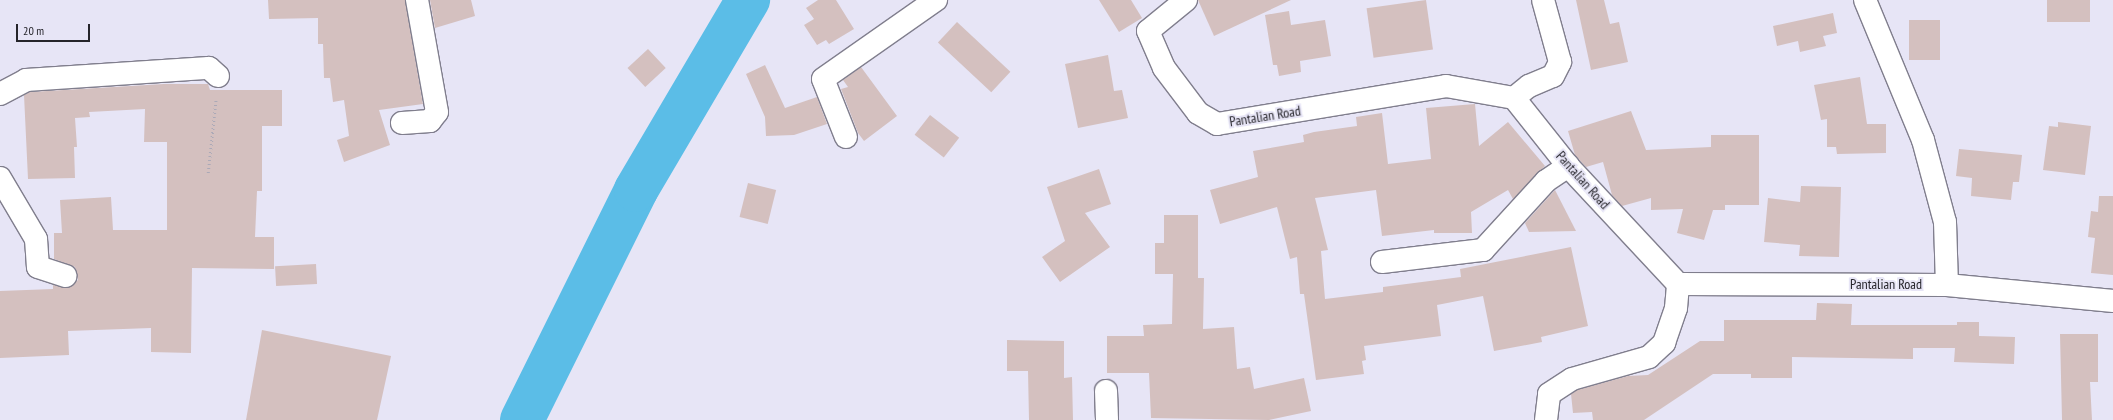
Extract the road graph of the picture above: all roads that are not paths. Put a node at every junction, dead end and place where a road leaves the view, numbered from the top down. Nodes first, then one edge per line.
1 (416, 0) edge
2 (936, 0) edge
3 (1186, 0) edge
4 (1543, 0) edge
5 (1865, 0) edge
6 (218, 76) road end
7 (0, 94) edge
8 (1514, 98) junction
9 (402, 123) dead end
10 (846, 137) dead end
11 (1568, 166) junction
12 (0, 178) edge
13 (1382, 262) dead end
14 (66, 276) dead end
15 (1678, 284) junction
16 (1947, 285) junction
17 (2113, 301) edge
18 (1106, 390) dead end
19 (1107, 420) edge
20 (1546, 420) edge

1 - 9 street
2 - 10 street
3 - 8 street, Pantalian Road
4 - 8 street
5 - 16 street
6 - 7 street
8 - 11 street, Pantalian Road
11 - 13 street
11 - 15 street, Pantalian Road
12 - 14 street
15 - 16 street, Pantalian Road
15 - 20 street
16 - 17 street, Pantalian Road
18 - 19 street

